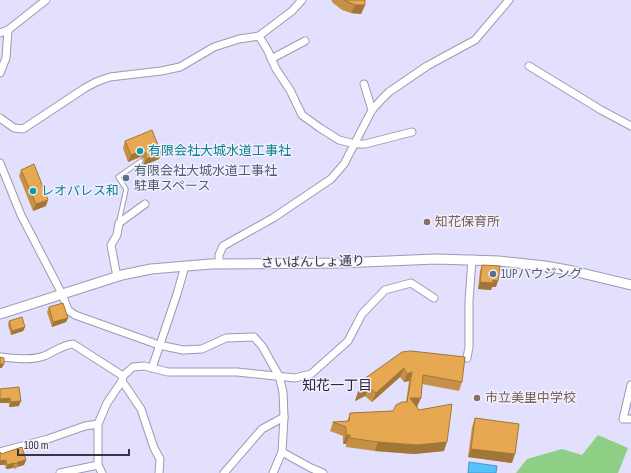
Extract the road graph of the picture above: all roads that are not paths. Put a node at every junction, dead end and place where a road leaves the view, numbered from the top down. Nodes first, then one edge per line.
1 (46, 0) edge
2 (302, 0) edge
3 (509, 0) edge
4 (8, 30) junction
5 (0, 33) edge
6 (258, 36) junction
7 (305, 41) dead end
8 (271, 59) junction
9 (529, 66) dead end
10 (0, 73) edge
11 (364, 84) dead end
12 (372, 110) junction
13 (0, 118) edge
14 (631, 126) edge
15 (412, 132) dead end
16 (355, 144) junction
17 (141, 161) dead end
18 (0, 163) edge
19 (145, 204) dead end
20 (119, 223) junction
21 (472, 260) junction
22 (219, 264) junction
23 (185, 266) junction
24 (117, 277) junction
25 (631, 285) edge
26 (62, 294) junction
27 (434, 298) dead end
28 (0, 314) edge
29 (159, 345) junction
30 (0, 357) edge
31 (467, 358) dead end
32 (152, 368) junction
33 (279, 376) junction
34 (123, 378) junction
35 (631, 385) edge
36 (284, 417) junction
37 (631, 419) edge
38 (98, 424) junction
39 (0, 452) edge
40 (282, 452) junction
41 (98, 465) junction
42 (60, 473) edge
43 (102, 473) edge
44 (159, 473) edge
45 (224, 473) edge
46 (273, 473) edge
47 (324, 473) edge

1 - 4 street
2 - 6 street
3 - 12 street
4 - 5 street
4 - 10 street
6 - 8 street
6 - 13 street
7 - 8 street
8 - 16 street
9 - 14 street
11 - 12 street
12 - 16 street
15 - 16 street
16 - 22 street
17 - 20 lane
18 - 26 street
19 - 20 street
20 - 24 street
21 - 22 main road, さいばんしょ通り
21 - 25 main road, さいばんしょ通り
21 - 31 street
22 - 23 main road, さいばんしょ通り
23 - 24 main road, さいばんしょ通り
23 - 29 street
24 - 26 main road, さいばんしょ通り
26 - 28 main road, さいばんしょ通り
26 - 29 street
27 - 33 street
29 - 32 street
29 - 33 street
30 - 34 street
32 - 33 street
32 - 34 street
33 - 36 street
34 - 38 street
34 - 44 street
35 - 37 street
36 - 40 street
36 - 45 street
38 - 39 street
38 - 41 street
40 - 46 street
40 - 47 street
41 - 42 street
41 - 43 street

